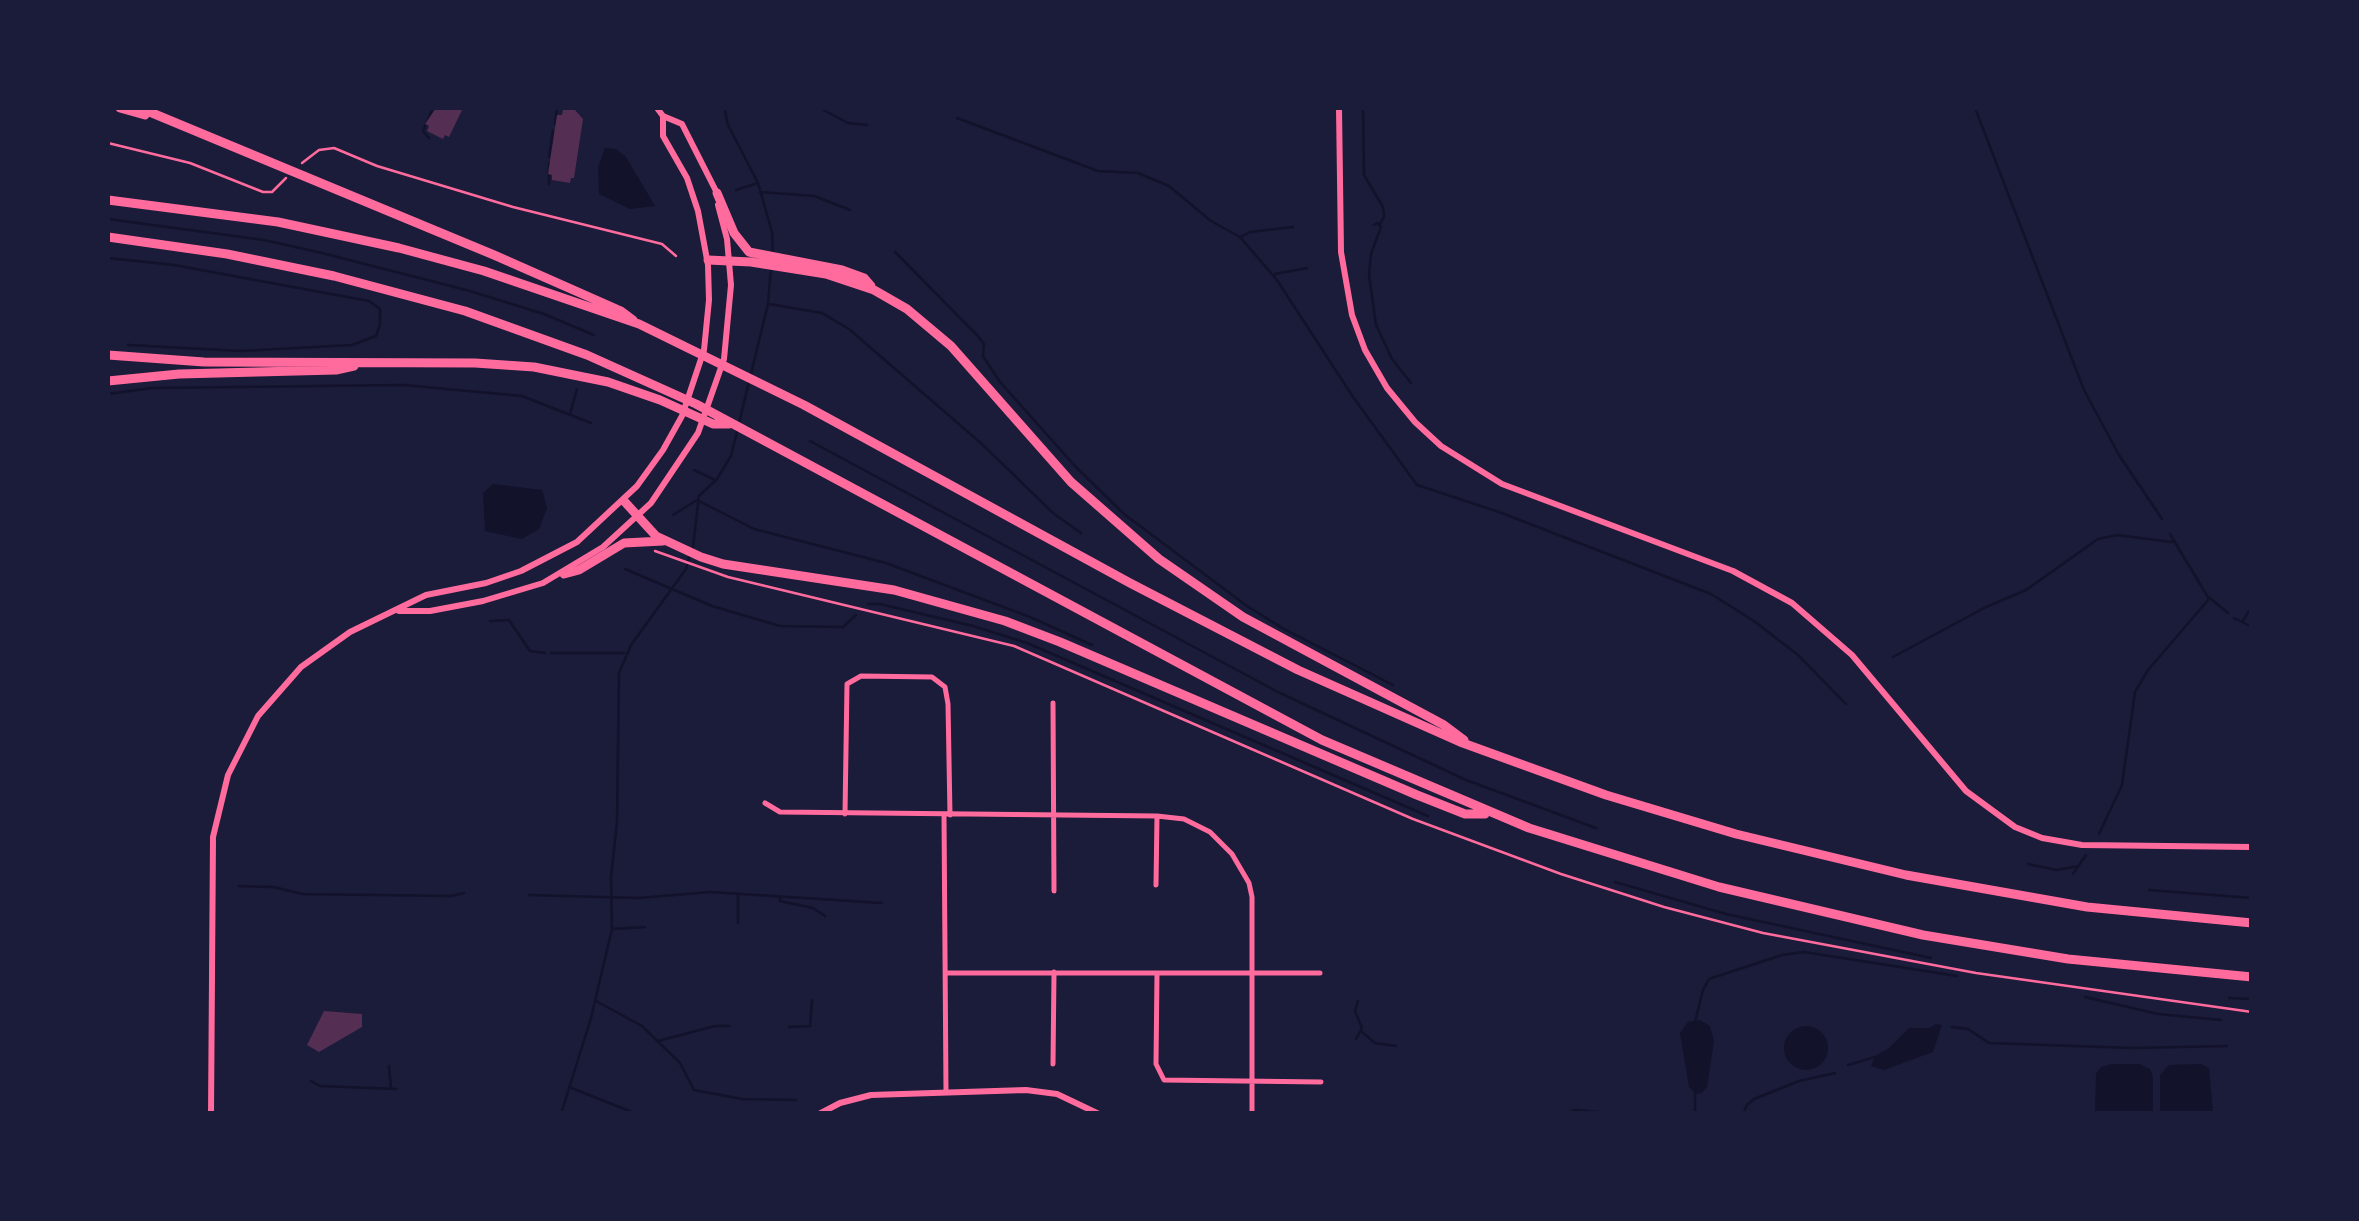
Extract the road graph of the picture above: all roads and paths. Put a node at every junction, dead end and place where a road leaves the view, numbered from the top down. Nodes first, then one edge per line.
1 (120, 108) edge
2 (140, 108) edge
3 (657, 108) edge
4 (1339, 108) edge
5 (663, 116) junction
6 (182, 125) junction
7 (108, 143) edge
8 (302, 163) dead end
9 (288, 177) dead end
10 (717, 193) junction
11 (108, 200) edge
12 (108, 237) edge
13 (676, 256) dead end
14 (752, 258) junction
15 (708, 260) junction
16 (730, 261) junction
17 (639, 324) junction
18 (108, 354) edge
19 (362, 364) junction
20 (108, 381) edge
21 (730, 424) junction
22 (624, 501) junction
23 (638, 518) junction
24 (664, 541) junction
25 (648, 549) dead end
26 (679, 554) junction
27 (711, 566) junction
28 (564, 574) junction
29 (397, 611) junction
30 (1053, 703) dead end
31 (1474, 747) junction
32 (764, 802) dead end
33 (845, 814) junction
34 (947, 814) junction
35 (1492, 814) junction
36 (1052, 815) junction
37 (1158, 816) junction
38 (2252, 847) edge
39 (1156, 885) dead end
40 (1054, 891) dead end
41 (2252, 922) edge
42 (1054, 972) junction
43 (947, 973) junction
44 (1157, 973) junction
45 (1253, 973) junction
46 (1320, 974) dead end
47 (2252, 977) edge
48 (1054, 1064) dead end
49 (1254, 1081) junction
50 (1321, 1082) dead end
51 (946, 1092) junction
52 (211, 1114) edge
53 (819, 1114) edge
54 (1099, 1114) edge
55 (1252, 1114) edge

1 - 6 highway
2 - 6 highway
3 - 5 main road
4 - 38 main road
5 - 10 main road
5 - 15 main road
6 - 17 highway
7 - 9 path
8 - 13 path
10 - 14 highway
10 - 16 main road
11 - 17 highway
12 - 21 highway
14 - 16 highway
14 - 31 highway
15 - 16 highway
15 - 22 main road
16 - 23 main road
17 - 31 highway
18 - 19 highway
19 - 20 highway
19 - 21 highway
21 - 35 highway
22 - 23 highway
22 - 29 main road
23 - 24 highway
23 - 28 main road
24 - 26 highway
24 - 28 highway
25 - 26 path
26 - 27 highway
26 - 27 path
27 - 35 highway
28 - 29 main road
29 - 52 main road
30 - 36 street
31 - 41 highway
32 - 33 street
33 - 34 street
33 - 34 street
34 - 36 street
34 - 43 street
35 - 47 highway
36 - 37 street
36 - 40 street
37 - 39 street
37 - 45 street
42 - 43 street
42 - 44 street
42 - 48 street
43 - 51 street
44 - 45 street
44 - 49 street
45 - 46 street
45 - 49 street
49 - 50 street
49 - 55 street
51 - 53 main road
51 - 54 main road

